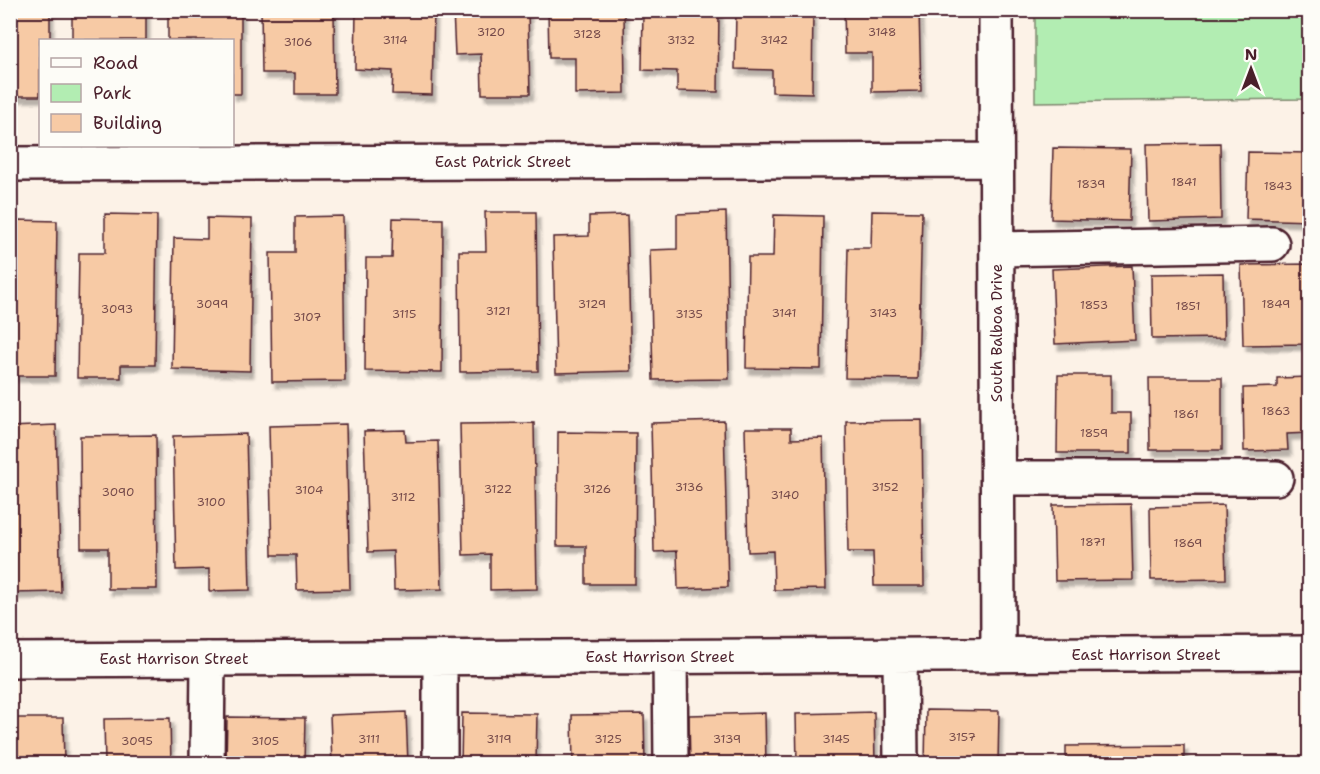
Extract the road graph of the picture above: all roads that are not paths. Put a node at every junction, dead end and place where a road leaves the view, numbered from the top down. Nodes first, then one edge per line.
1 (996, 10) edge
2 (996, 160) junction
3 (10, 164) edge
4 (1272, 244) dead end
5 (997, 249) junction
6 (998, 478) junction
7 (1276, 478) dead end
8 (1310, 654) edge
9 (998, 655) junction
10 (900, 656) junction
11 (670, 657) junction
12 (440, 658) junction
13 (208, 659) junction
14 (10, 660) edge
15 (207, 764) edge
16 (440, 764) edge
17 (671, 764) edge
18 (902, 764) edge

1 - 2 street, South Balboa Drive
2 - 3 street, East Patrick Street
2 - 5 street, South Balboa Drive
4 - 5 street
5 - 6 street, South Balboa Drive
6 - 7 street
6 - 9 street, South Balboa Drive
8 - 9 street, East Harrison Street
9 - 10 street, East Harrison Street
10 - 11 street, East Harrison Street
10 - 18 street
11 - 12 street, East Harrison Street
11 - 17 street
12 - 13 street, East Harrison Street
12 - 16 street
13 - 14 street, East Harrison Street
13 - 15 street

